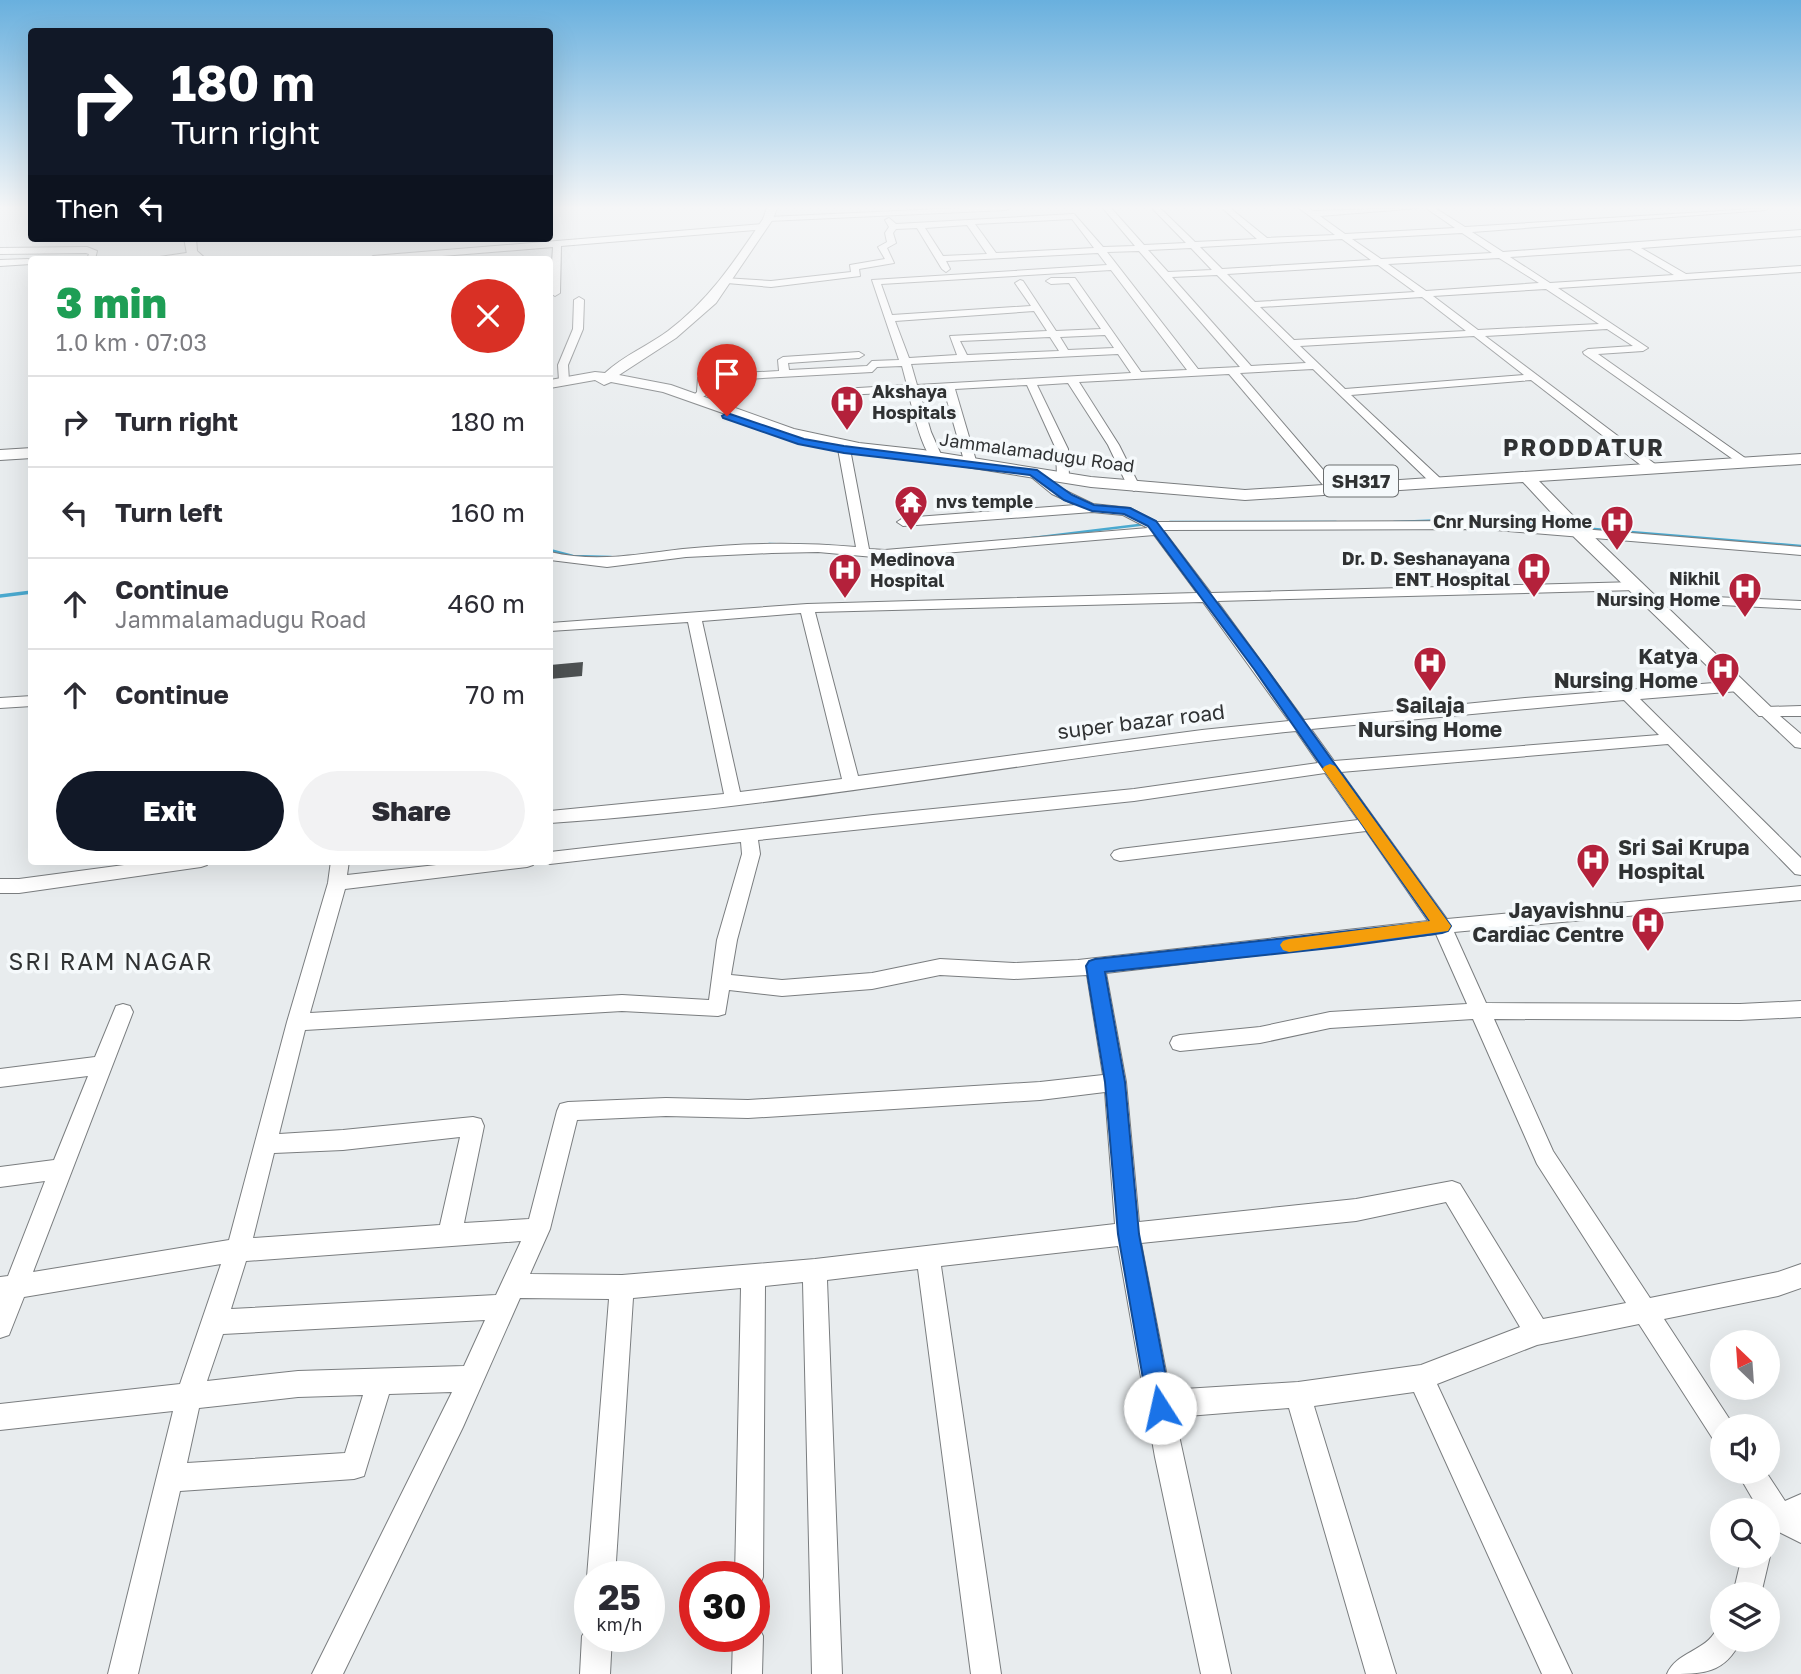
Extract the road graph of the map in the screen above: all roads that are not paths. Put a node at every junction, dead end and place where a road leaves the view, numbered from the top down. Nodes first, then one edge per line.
1 (555, 286) edge
2 (721, 286) edge
3 (877, 286) edge
4 (971, 286) edge
5 (1022, 286) edge
6 (1076, 286) edge
7 (1129, 286) edge
8 (1176, 286) edge
9 (1234, 286) edge
10 (1413, 286) edge
11 (1561, 286) edge
12 (1549, 287) junction
13 (880, 292) junction
14 (555, 293) dead end
15 (1426, 295) junction
16 (579, 300) dead end
17 (1253, 306) junction
18 (1037, 308) junction
19 (889, 318) junction
20 (1609, 326) junction
21 (1108, 332) junction
22 (1475, 332) junction
23 (1053, 334) junction
24 (1291, 342) junction
25 (1121, 351) junction
26 (1065, 353) junction
27 (859, 355) dead end
28 (963, 358) junction
29 (905, 362) junction
30 (1315, 366) junction
31 (1248, 370) junction
32 (1232, 371) junction
33 (1195, 373) junction
34 (784, 374) junction
35 (1138, 375) junction
36 (1534, 377) junction
37 (607, 379) junction
38 (1071, 379) junction
39 (1030, 381) junction
40 (554, 384) edge
41 (948, 385) junction
42 (912, 387) junction
43 (842, 392) dead end
44 (1343, 392) junction
45 (695, 399) junction
46 (844, 450) junction
47 (1801, 453) edge
48 (28, 455) edge
49 (932, 457) junction
50 (0, 458) edge
51 (1801, 459) edge
52 (1739, 460) junction
53 (970, 462) junction
54 (1650, 466) junction
55 (1034, 472) junction
56 (1063, 475) junction
57 (1528, 478) junction
58 (1434, 479) junction
59 (1132, 483) junction
60 (1330, 486) junction
61 (1092, 508) junction
62 (902, 522) dead end
63 (1155, 528) junction
64 (1581, 534) junction
65 (1801, 551) edge
66 (863, 552) junction
67 (553, 556) edge
68 (1642, 592) junction
69 (1206, 598) junction
70 (1801, 605) edge
71 (807, 608) junction
72 (694, 617) junction
73 (553, 627) edge
74 (1739, 686) junction
75 (1628, 695) junction
76 (28, 701) edge
77 (0, 703) edge
78 (1801, 711) edge
79 (1766, 712) junction
80 (1298, 725) junction
81 (1671, 739) junction
82 (1801, 743) edge
83 (1329, 767) junction
84 (851, 781) junction
85 (733, 799) junction
86 (553, 817) edge
87 (1368, 825) junction
88 (749, 835) junction
89 (1120, 855) dead end
90 (553, 858) edge
91 (172, 865) edge
92 (459, 865) edge
93 (1801, 869) edge
94 (339, 872) edge
95 (0, 886) edge
96 (1801, 893) edge
97 (1442, 926) junction
98 (1095, 966) junction
99 (720, 981) junction
100 (1801, 1009) edge
101 (1478, 1010) junction
102 (123, 1012) dead end
103 (297, 1022) junction
104 (1180, 1043) dead end
105 (103, 1065) junction
106 (0, 1078) edge
107 (1115, 1082) junction
108 (266, 1144) junction
109 (61, 1169) junction
110 (0, 1177) edge
111 (538, 1229) junction
112 (1128, 1234) junction
113 (450, 1235) junction
114 (238, 1250) junction
115 (928, 1255) junction
116 (815, 1270) junction
117 (752, 1275) junction
118 (1801, 1276) edge
119 (7, 1287) edge
120 (622, 1287) junction
121 (509, 1297) junction
122 (1643, 1312) junction
123 (215, 1322) junction
124 (0, 1326) edge
125 (1537, 1334) junction
126 (470, 1378) junction
127 (1421, 1378) junction
128 (380, 1381) junction
129 (1297, 1395) junction
130 (189, 1397) junction
131 (1160, 1408) junction
132 (1711, 1414) edge
133 (0, 1417) edge
134 (170, 1478) junction
135 (1759, 1484) edge
136 (1787, 1519) edge
137 (602, 1561) edge
138 (748, 1561) edge
139 (596, 1652) edge
140 (748, 1652) edge
141 (1716, 1652) edge
142 (123, 1674) edge
143 (327, 1674) edge
144 (595, 1674) edge
145 (747, 1674) edge
146 (827, 1674) edge
147 (986, 1674) edge
148 (1216, 1674) edge
149 (1381, 1674) edge
150 (1557, 1674) edge
151 (1682, 1674) edge

1 - 14 street
2 - 37 main road
3 - 13 street
4 - 13 street
5 - 18 street
6 - 21 street
7 - 33 street
8 - 31 street
9 - 17 street
10 - 15 street
11 - 12 street
12 - 15 street
12 - 20 street
13 - 19 street
15 - 17 street
15 - 22 street
16 - 40 street
17 - 24 street
18 - 19 street
18 - 23 street
19 - 29 street
20 - 22 street
20 - 52 street
21 - 23 street
21 - 25 street
22 - 24 street
22 - 36 street
23 - 26 street
23 - 28 street
24 - 30 street
25 - 26 street
25 - 35 street
26 - 28 street
27 - 34 street
28 - 29 street
29 - 34 street
29 - 42 street
30 - 31 street
30 - 44 street
31 - 32 street
32 - 33 street
32 - 60 street
33 - 35 street
34 - 45 street
35 - 38 street
36 - 44 street
36 - 54 street
37 - 40 main road
37 - 45 main road, Jammalamadugu Road / SH317
37 - 46 main road
38 - 39 street
38 - 59 street
39 - 41 street
39 - 56 street
41 - 42 street
41 - 53 street
42 - 43 street
42 - 49 street
44 - 58 street
45 - 49 main road, Jammalamadugu Road / SH317
46 - 49 main road
46 - 66 street
47 - 52 main road, SH317
48 - 50 main road
49 - 53 main road, Jammalamadugu Road / SH317
51 - 52 main road, SH317
52 - 54 main road, SH317
53 - 55 main road, Jammalamadugu Road / SH317
53 - 56 main road, SH317
54 - 57 main road, Jammalamadugu Road / SH317
54 - 58 main road, SH317
55 - 56 main road, Jammalamadugu Road / SH317
55 - 61 street
56 - 59 main road, Jammalamadugu Road / SH317
57 - 58 main road, Jammalamadugu Road / SH317
57 - 64 main road
58 - 60 main road, Jammalamadugu Road / SH317
59 - 60 main road, Jammalamadugu Road / SH317
61 - 62 street
61 - 63 street
63 - 64 street
63 - 66 street
63 - 69 street
64 - 65 street
64 - 68 main road
66 - 67 street
68 - 69 street
68 - 70 street
68 - 74 main road
69 - 71 street
69 - 80 street
71 - 72 street
71 - 84 street
72 - 73 street
72 - 85 street
74 - 75 street, super bazar road
74 - 79 main road
75 - 80 street, super bazar road
75 - 81 street
76 - 77 street
78 - 79 street
79 - 82 street
80 - 83 street
80 - 84 street, super bazar road
81 - 83 street
81 - 93 street
83 - 87 street
83 - 88 street
84 - 85 street, super bazar road
85 - 86 street, super bazar road
87 - 89 street
87 - 97 street
88 - 90 street
88 - 99 street
91 - 95 street
92 - 94 street
94 - 103 street
96 - 97 street
97 - 98 street
97 - 101 street
98 - 99 street
98 - 107 street
99 - 103 street
100 - 101 street
101 - 104 street
101 - 122 street
102 - 105 street
103 - 108 street
105 - 106 street
105 - 109 street
107 - 111 street
107 - 112 street
108 - 113 street
108 - 114 street
109 - 110 street
109 - 119 street
111 - 113 street
111 - 121 street
112 - 115 street
112 - 125 street
112 - 131 street
113 - 114 street
114 - 119 street
114 - 123 street
115 - 116 street
115 - 147 street
116 - 117 street
116 - 146 street
117 - 120 street
117 - 138 street
118 - 122 street
119 - 124 street
120 - 121 street
120 - 137 street
121 - 123 street
121 - 126 street
122 - 125 street
122 - 132 street
123 - 130 street
125 - 127 street
126 - 128 street
126 - 143 street
127 - 129 street
127 - 150 street
128 - 130 street
128 - 134 street
129 - 131 street
129 - 149 street
130 - 133 street
130 - 134 street
131 - 148 street
134 - 142 street
135 - 136 street
139 - 144 street
140 - 145 street
141 - 151 street

